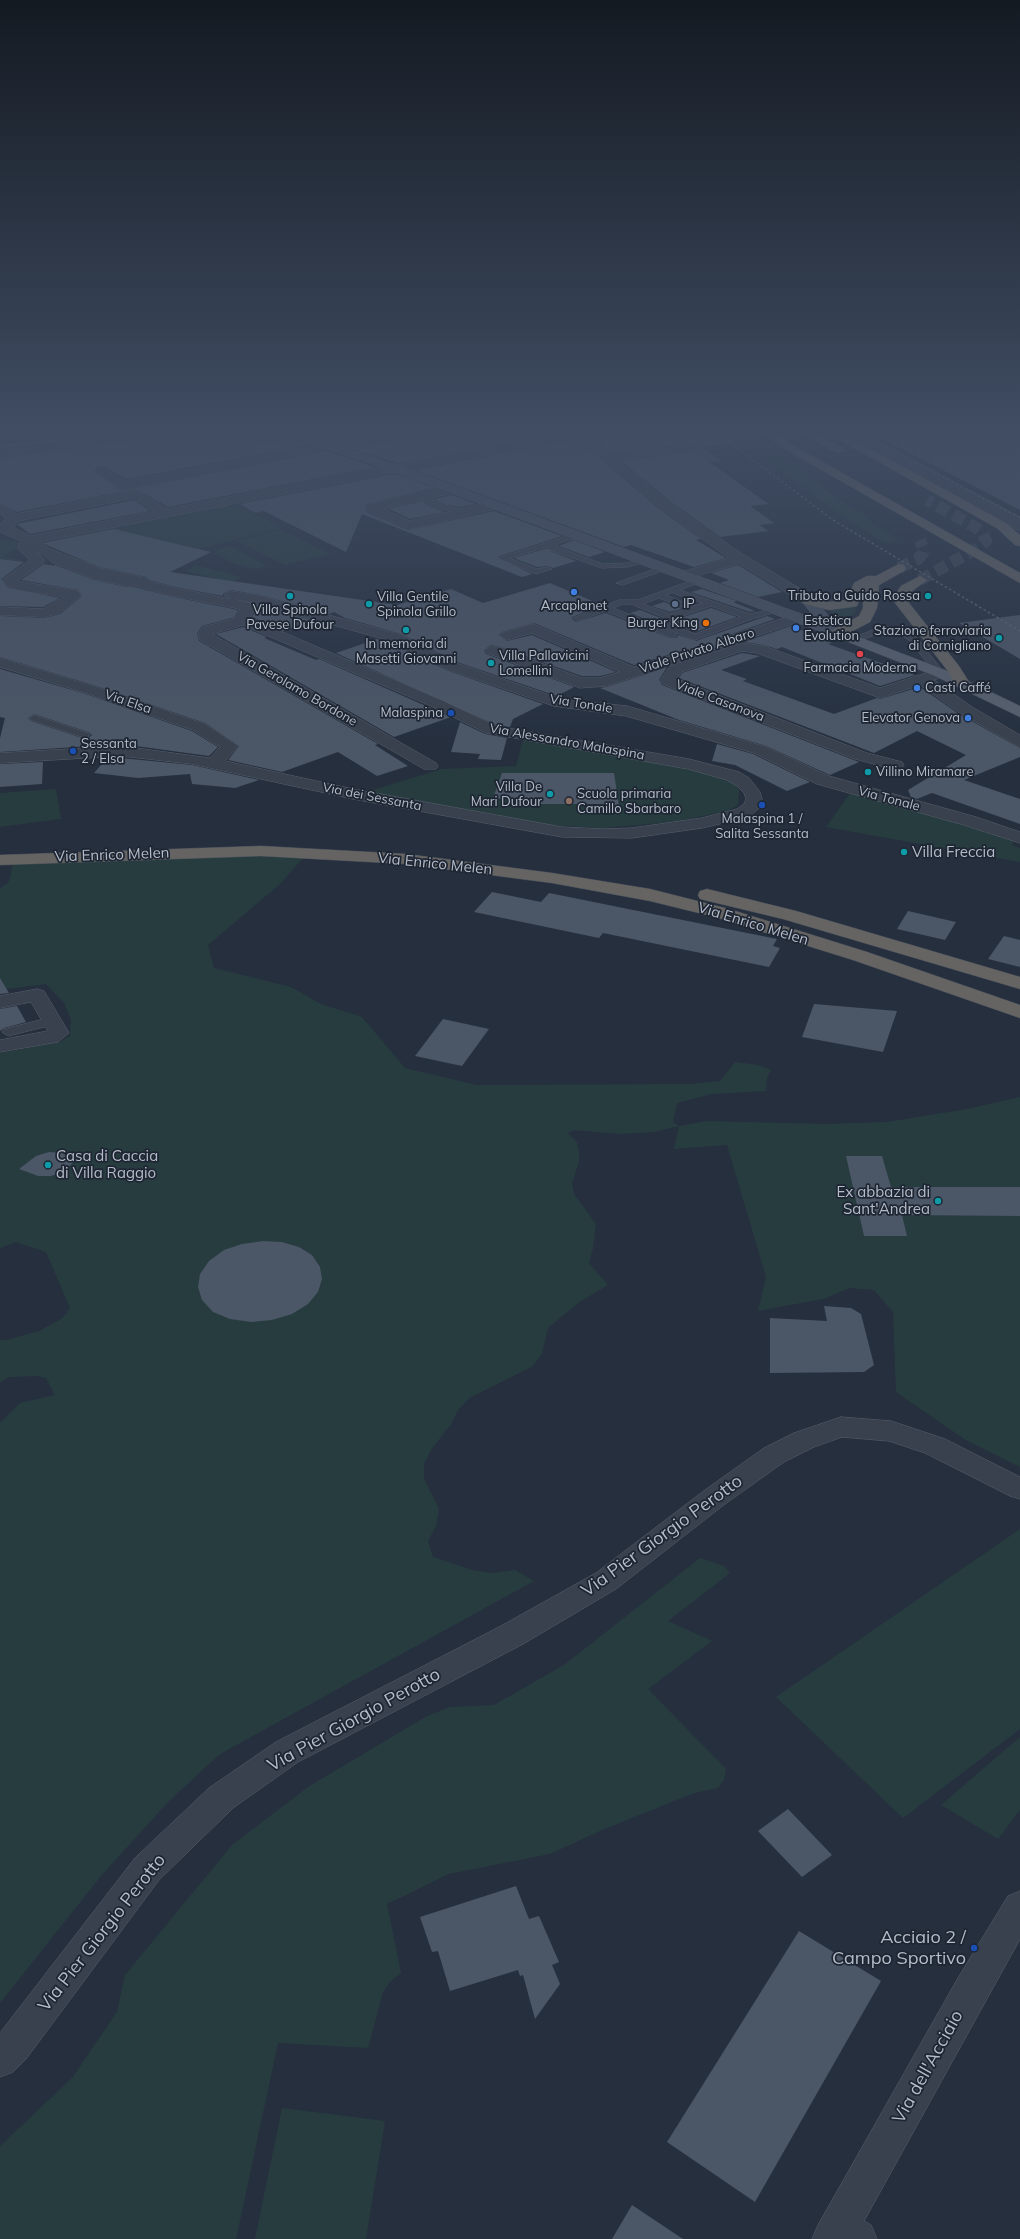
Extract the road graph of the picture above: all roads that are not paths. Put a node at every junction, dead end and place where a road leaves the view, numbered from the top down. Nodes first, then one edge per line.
1 (15, 534) edge
2 (61, 534) edge
3 (705, 534) edge
4 (942, 534) edge
5 (966, 534) edge
6 (1012, 534) edge
7 (577, 535) joint
8 (29, 541) junction
9 (556, 542) junction
10 (1020, 542) edge
11 (41, 556) junction
12 (735, 556) junction
13 (646, 561) junction
14 (1020, 565) edge
15 (666, 568) junction
16 (548, 570) dead end
17 (692, 577) junction
18 (1020, 579) edge
19 (920, 580) tunnel mouth
20 (128, 581) junction
21 (620, 583) dead end
22 (675, 588) junction
23 (794, 591) junction
24 (661, 593) junction
25 (649, 598) junction
26 (809, 601) junction
27 (635, 602) junction
28 (710, 604) junction
29 (606, 608) junction
30 (699, 608) junction
31 (780, 610) junction
32 (0, 611) edge
33 (687, 613) junction
34 (670, 617) junction
35 (749, 617) junction
36 (799, 617) junction
37 (577, 618) dead end
38 (244, 620) junction
39 (834, 631) junction
40 (507, 636) dead end
41 (691, 639) junction
42 (854, 639) junction
43 (492, 650) dead end
44 (0, 662) edge
45 (633, 672) junction
46 (940, 672) junction
47 (922, 679) junction
48 (961, 682) junction
49 (1020, 712) edge
50 (34, 718) dead end
51 (85, 735) dead end
52 (1020, 742) edge
53 (0, 758) edge
54 (214, 763) junction
55 (896, 765) dead end
56 (430, 766) dead end
57 (743, 813) joint
58 (1020, 838) edge
59 (0, 847) edge
60 (0, 860) edge
61 (617, 878) junction
62 (975, 969) dead end
63 (1020, 983) edge
64 (0, 1002) edge
65 (1020, 1009) edge
66 (1020, 1012) edge
67 (4, 1039) edge
68 (1020, 1489) edge
69 (1020, 1907) edge
70 (0, 2059) edge
71 (842, 2236) edge

1 - 8 street, Via Tonale
2 - 8 street
3 - 12 street
4 - 18 highway
5 - 14 highway
6 - 10 highway
7 - 9 lane
7 - 13 main road
8 - 11 street, Via Tonale
9 - 13 lane
9 - 16 lane
11 - 20 street, Via Tonale
11 - 32 street
12 - 17 street
12 - 23 street
13 - 15 main road
15 - 17 main road
15 - 21 lane
17 - 22 lane
17 - 31 main road
19 - 48 highway
20 - 38 street
20 - 58 street, Via Tonale
22 - 24 lane
22 - 28 lane
23 - 26 main road
23 - 31 main road
24 - 25 lane
24 - 30 lane
25 - 27 lane
25 - 33 lane
26 - 39 main road
26 - 39 highway
27 - 29 lane
27 - 34 lane
28 - 30 lane
28 - 35 lane
29 - 37 lane
29 - 41 lane
30 - 33 lane
31 - 35 lane
31 - 36 main road
33 - 34 lane
34 - 41 lane
35 - 41 lane
36 - 39 main road
36 - 45 street, Viale Privato Albaro
38 - 56 street, Via Gerolamo Bordone
38 - 57 street, Via Alessandro Malaspina
39 - 42 main road
40 - 45 street, Viale Privato Albaro
42 - 46 main road
42 - 46 lane
43 - 45 street
44 - 54 street, Via Elsa
46 - 47 street
46 - 48 main road
47 - 52 street
47 - 55 street, Viale Casanova
48 - 49 main road
50 - 51 lane
53 - 54 street, Via dei Sessanta
54 - 57 street, Via dei Sessanta
59 - 61 highway, Via Enrico Melen
60 - 66 highway, Via Enrico Melen
61 - 63 highway
61 - 65 highway
62 - 63 street
64 - 67 street
68 - 70 street, Via Pier Giorgio Perotto
69 - 71 street, Via dell'Acciaio

